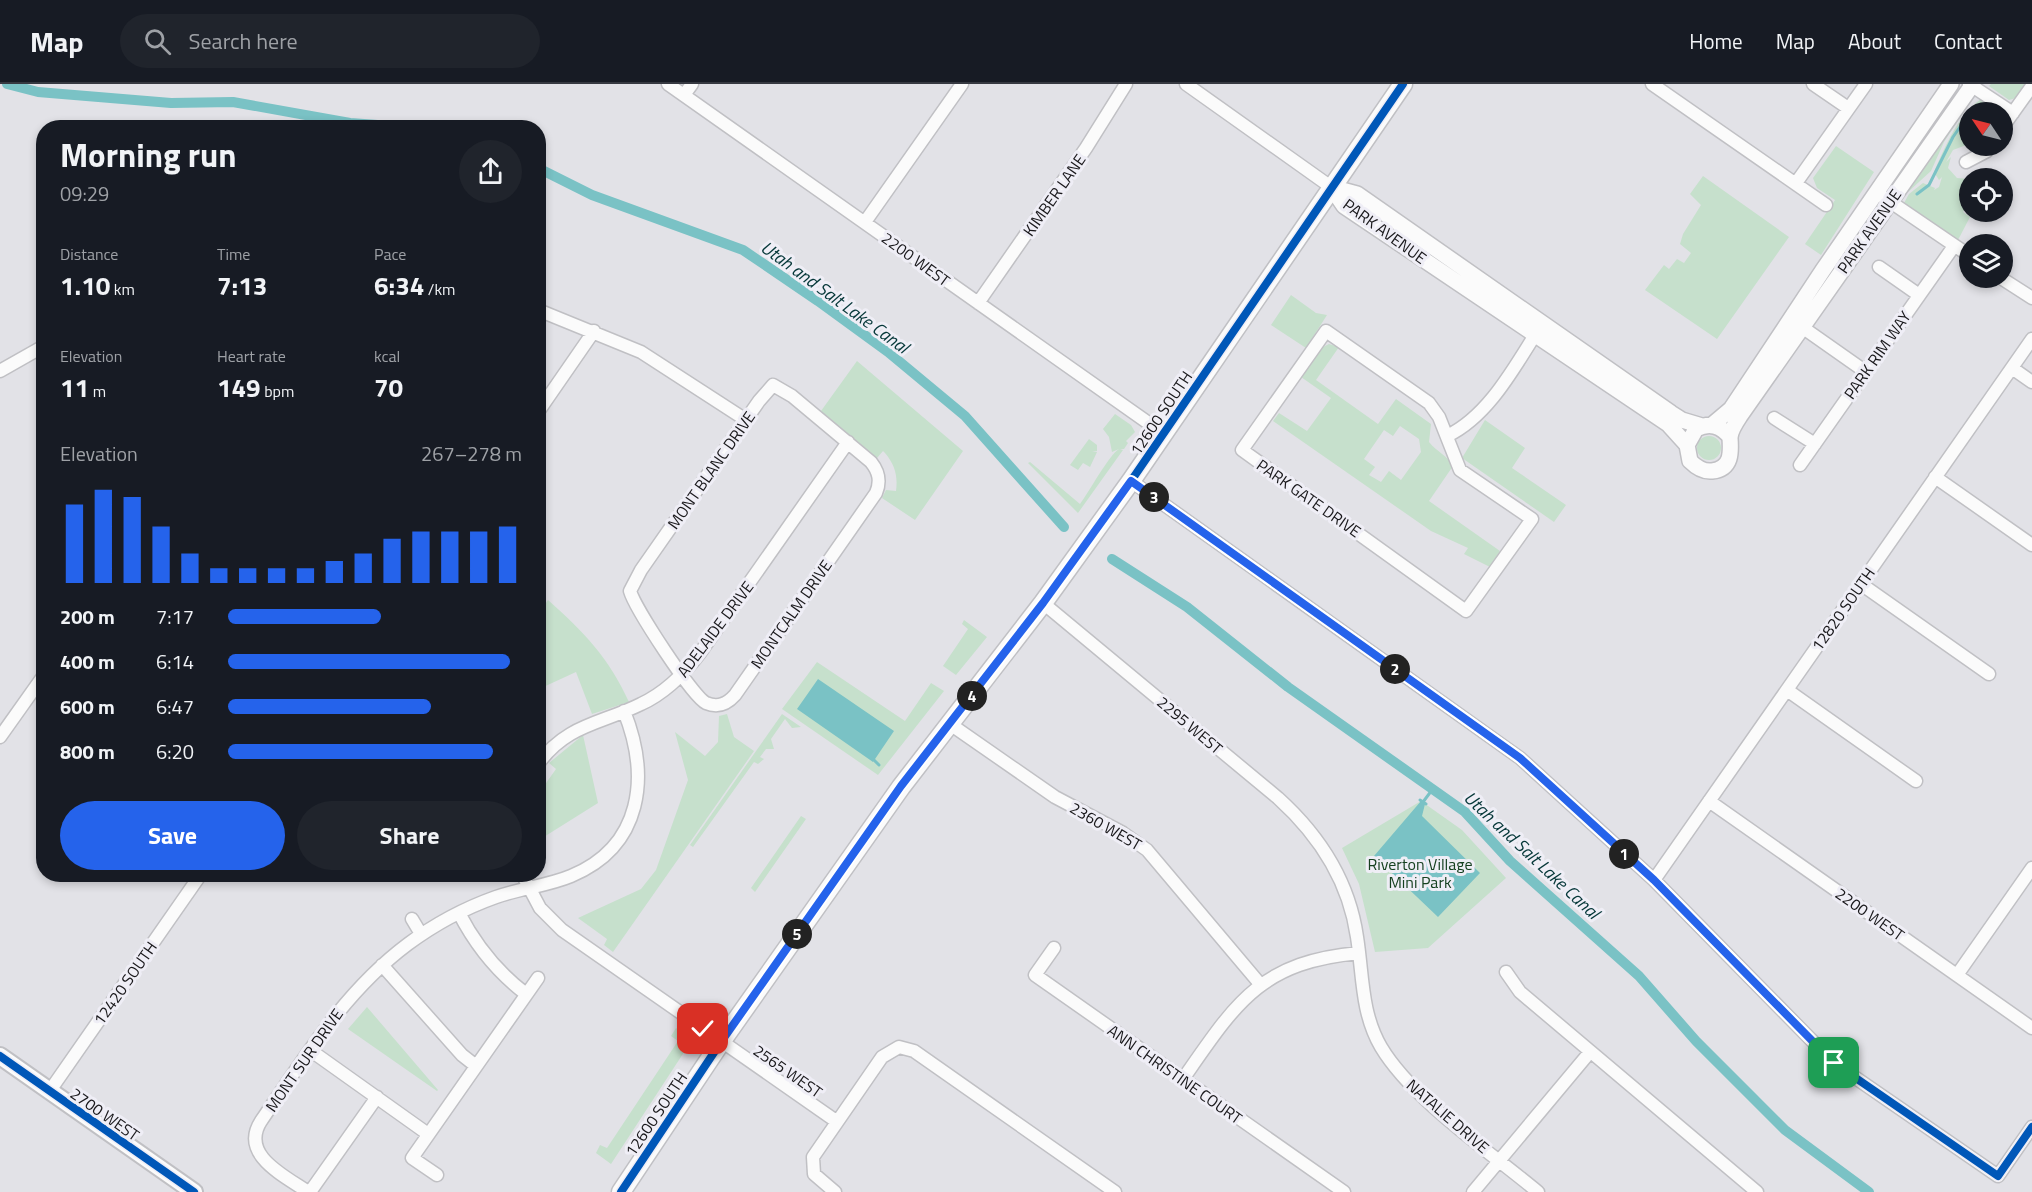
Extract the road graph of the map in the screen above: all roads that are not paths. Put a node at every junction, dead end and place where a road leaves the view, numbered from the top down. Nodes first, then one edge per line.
1 (668, 84) edge
2 (692, 84) edge
3 (962, 84) edge
4 (1126, 84) edge
5 (1186, 84) edge
6 (1403, 84) edge
7 (1652, 84) edge
8 (1813, 84) edge
9 (1866, 84) edge
10 (1951, 84) edge
11 (1971, 85) edge
12 (2032, 86) edge
13 (684, 95) junction
14 (1996, 102) edge
15 (1848, 108) junction
16 (2013, 113) edge
17 (1977, 156) edge
18 (1966, 162) dead end
19 (1796, 183) junction
20 (1331, 187) junction
21 (1876, 192) junction
22 (1890, 202) junction
23 (1826, 205) dead end
24 (865, 222) junction
25 (1954, 246) junction
26 (1959, 249) edge
27 (1879, 267) dead end
28 (2013, 286) edge
29 (1919, 295) junction
30 (2032, 298) edge
31 (978, 303) junction
32 (546, 313) edge
33 (1802, 327) junction
34 (1539, 329) junction
35 (594, 332) junction
36 (2032, 339) edge
37 (36, 350) edge
38 (2012, 368) junction
39 (0, 370) edge
40 (1866, 372) junction
41 (2032, 382) edge
42 (546, 401) edge
43 (1774, 418) dead end
44 (746, 420) junction
45 (1707, 426) junction
46 (1164, 434) junction
47 (1447, 436) junction
48 (1730, 437) junction
49 (848, 442) junction
50 (1815, 444) junction
51 (1687, 445) junction
52 (1800, 465) dead end
53 (878, 474) joint
54 (1935, 477) junction
55 (1131, 481) junction
56 (2032, 545) edge
57 (1861, 584) junction
58 (1043, 603) junction
59 (683, 674) junction
60 (1989, 674) dead end
61 (36, 686) edge
62 (1787, 690) junction
63 (624, 711) junction
64 (950, 724) junction
65 (0, 737) edge
66 (546, 756) edge
67 (1916, 781) dead end
68 (1709, 801) junction
69 (1329, 855) joint
70 (2032, 868) edge
71 (1654, 880) junction
72 (195, 882) edge
73 (525, 882) edge
74 (528, 888) junction
75 (459, 913) junction
76 (412, 919) dead end
77 (422, 934) junction
78 (1054, 948) dead end
79 (1359, 953) junction
80 (382, 965) junction
81 (1506, 972) dead end
82 (1957, 975) junction
83 (538, 978) dead end
84 (1260, 984) junction
85 (526, 994) junction
86 (2032, 1028) edge
87 (721, 1042) junction
88 (310, 1050) junction
89 (1590, 1052) junction
90 (0, 1056) edge
91 (476, 1066) junction
92 (1183, 1079) junction
93 (49, 1092) junction
94 (377, 1097) junction
95 (837, 1121) junction
96 (2032, 1127) edge
97 (429, 1134) junction
98 (1500, 1160) junction
99 (437, 1175) dead end
100 (1109, 1190) edge
101 (194, 1192) edge
102 (309, 1192) edge
103 (621, 1192) edge
104 (835, 1192) edge
105 (1344, 1192) edge
106 (1473, 1192) edge
107 (1538, 1192) edge
108 (1757, 1192) edge

1 - 13 street, 2200 WEST
2 - 13 street
3 - 24 street
4 - 31 street, KIMBER LANE
5 - 20 street
6 - 20 main road, 12600 SOUTH
7 - 19 street
8 - 15 street
9 - 15 street
10 - 21 street, PARK AVENUE
11 - 14 street, PARK AVENUE
11 - 22 street, PARK AVENUE
12 - 16 street
13 - 24 street, 2200 WEST
15 - 19 street
17 - 18 street
19 - 23 street
20 - 34 street, PARK AVENUE
20 - 46 main road, 12600 SOUTH
21 - 22 street
21 - 45 street, PARK AVENUE
22 - 25 street
22 - 33 street, PARK AVENUE
24 - 31 street, 2200 WEST
25 - 26 street
25 - 29 street, PARK RIM WAY
27 - 29 street
28 - 30 street
29 - 40 street, PARK RIM WAY
31 - 46 street, 2200 WEST
32 - 35 street
33 - 40 street
33 - 48 street, PARK AVENUE
34 - 45 street, PARK AVENUE
34 - 47 street
34 - 51 street, PARK AVENUE
35 - 42 street
35 - 44 street
36 - 38 street, 12820 SOUTH
37 - 39 street
38 - 41 street
38 - 54 street, 12820 SOUTH
40 - 50 street, PARK RIM WAY
43 - 50 street
44 - 49 street, MONT BLANC DRIVE
44 - 59 street, MONT BLANC DRIVE
45 - 48 street, PARK AVENUE
45 - 51 street, PARK AVENUE
46 - 55 main road, 12600 SOUTH
47 - 47 street, PARK GATE DRIVE
48 - 51 street, PARK AVENUE
49 - 53 street, MONT BLANC DRIVE
49 - 59 street, ADELAIDE DRIVE
50 - 52 street, PARK RIM WAY
53 - 59 street, MONTCALM DRIVE
54 - 56 street
54 - 57 street, 12820 SOUTH
55 - 58 main road, 12600 SOUTH
55 - 71 street
57 - 60 street
57 - 62 street, 12820 SOUTH
58 - 64 main road, 12600 SOUTH
58 - 69 street, 2295 WEST
59 - 63 street, ADELAIDE DRIVE
61 - 65 street
62 - 67 street
62 - 68 street, 12820 SOUTH
63 - 66 street, ADELAIDE DRIVE
63 - 74 street, MONT SUR DRIVE
64 - 84 street, 2360 WEST
64 - 87 main road, 12600 SOUTH
68 - 71 street, 12820 SOUTH
68 - 82 street, 2200 WEST
69 - 79 street, NATALIE DRIVE
70 - 82 street
71 - 96 street
72 - 93 street, 12420 SOUTH
73 - 74 street
74 - 75 street, MONT SUR DRIVE
74 - 87 street, 2565 WEST
75 - 77 street, MONT SUR DRIVE
75 - 85 street
76 - 77 street
77 - 80 street, MONT SUR DRIVE
78 - 92 street, ANN CHRISTINE COURT
79 - 84 street
79 - 98 street, NATALIE DRIVE
80 - 88 street, MONT SUR DRIVE
80 - 91 street
81 - 89 street
82 - 86 street, 2200 WEST
83 - 85 street
84 - 92 street
85 - 91 street
87 - 95 street, 2565 WEST
87 - 103 main road, 12600 SOUTH
88 - 94 street
88 - 102 street, MONT SUR DRIVE
89 - 98 street
89 - 108 street
90 - 93 main road, 2700 WEST
91 - 97 street
92 - 105 street, ANN CHRISTINE COURT
93 - 101 main road, 2700 WEST
94 - 97 street
94 - 102 street
95 - 100 street
95 - 104 street
97 - 99 street
98 - 106 street
98 - 107 street, NATALIE DRIVE

